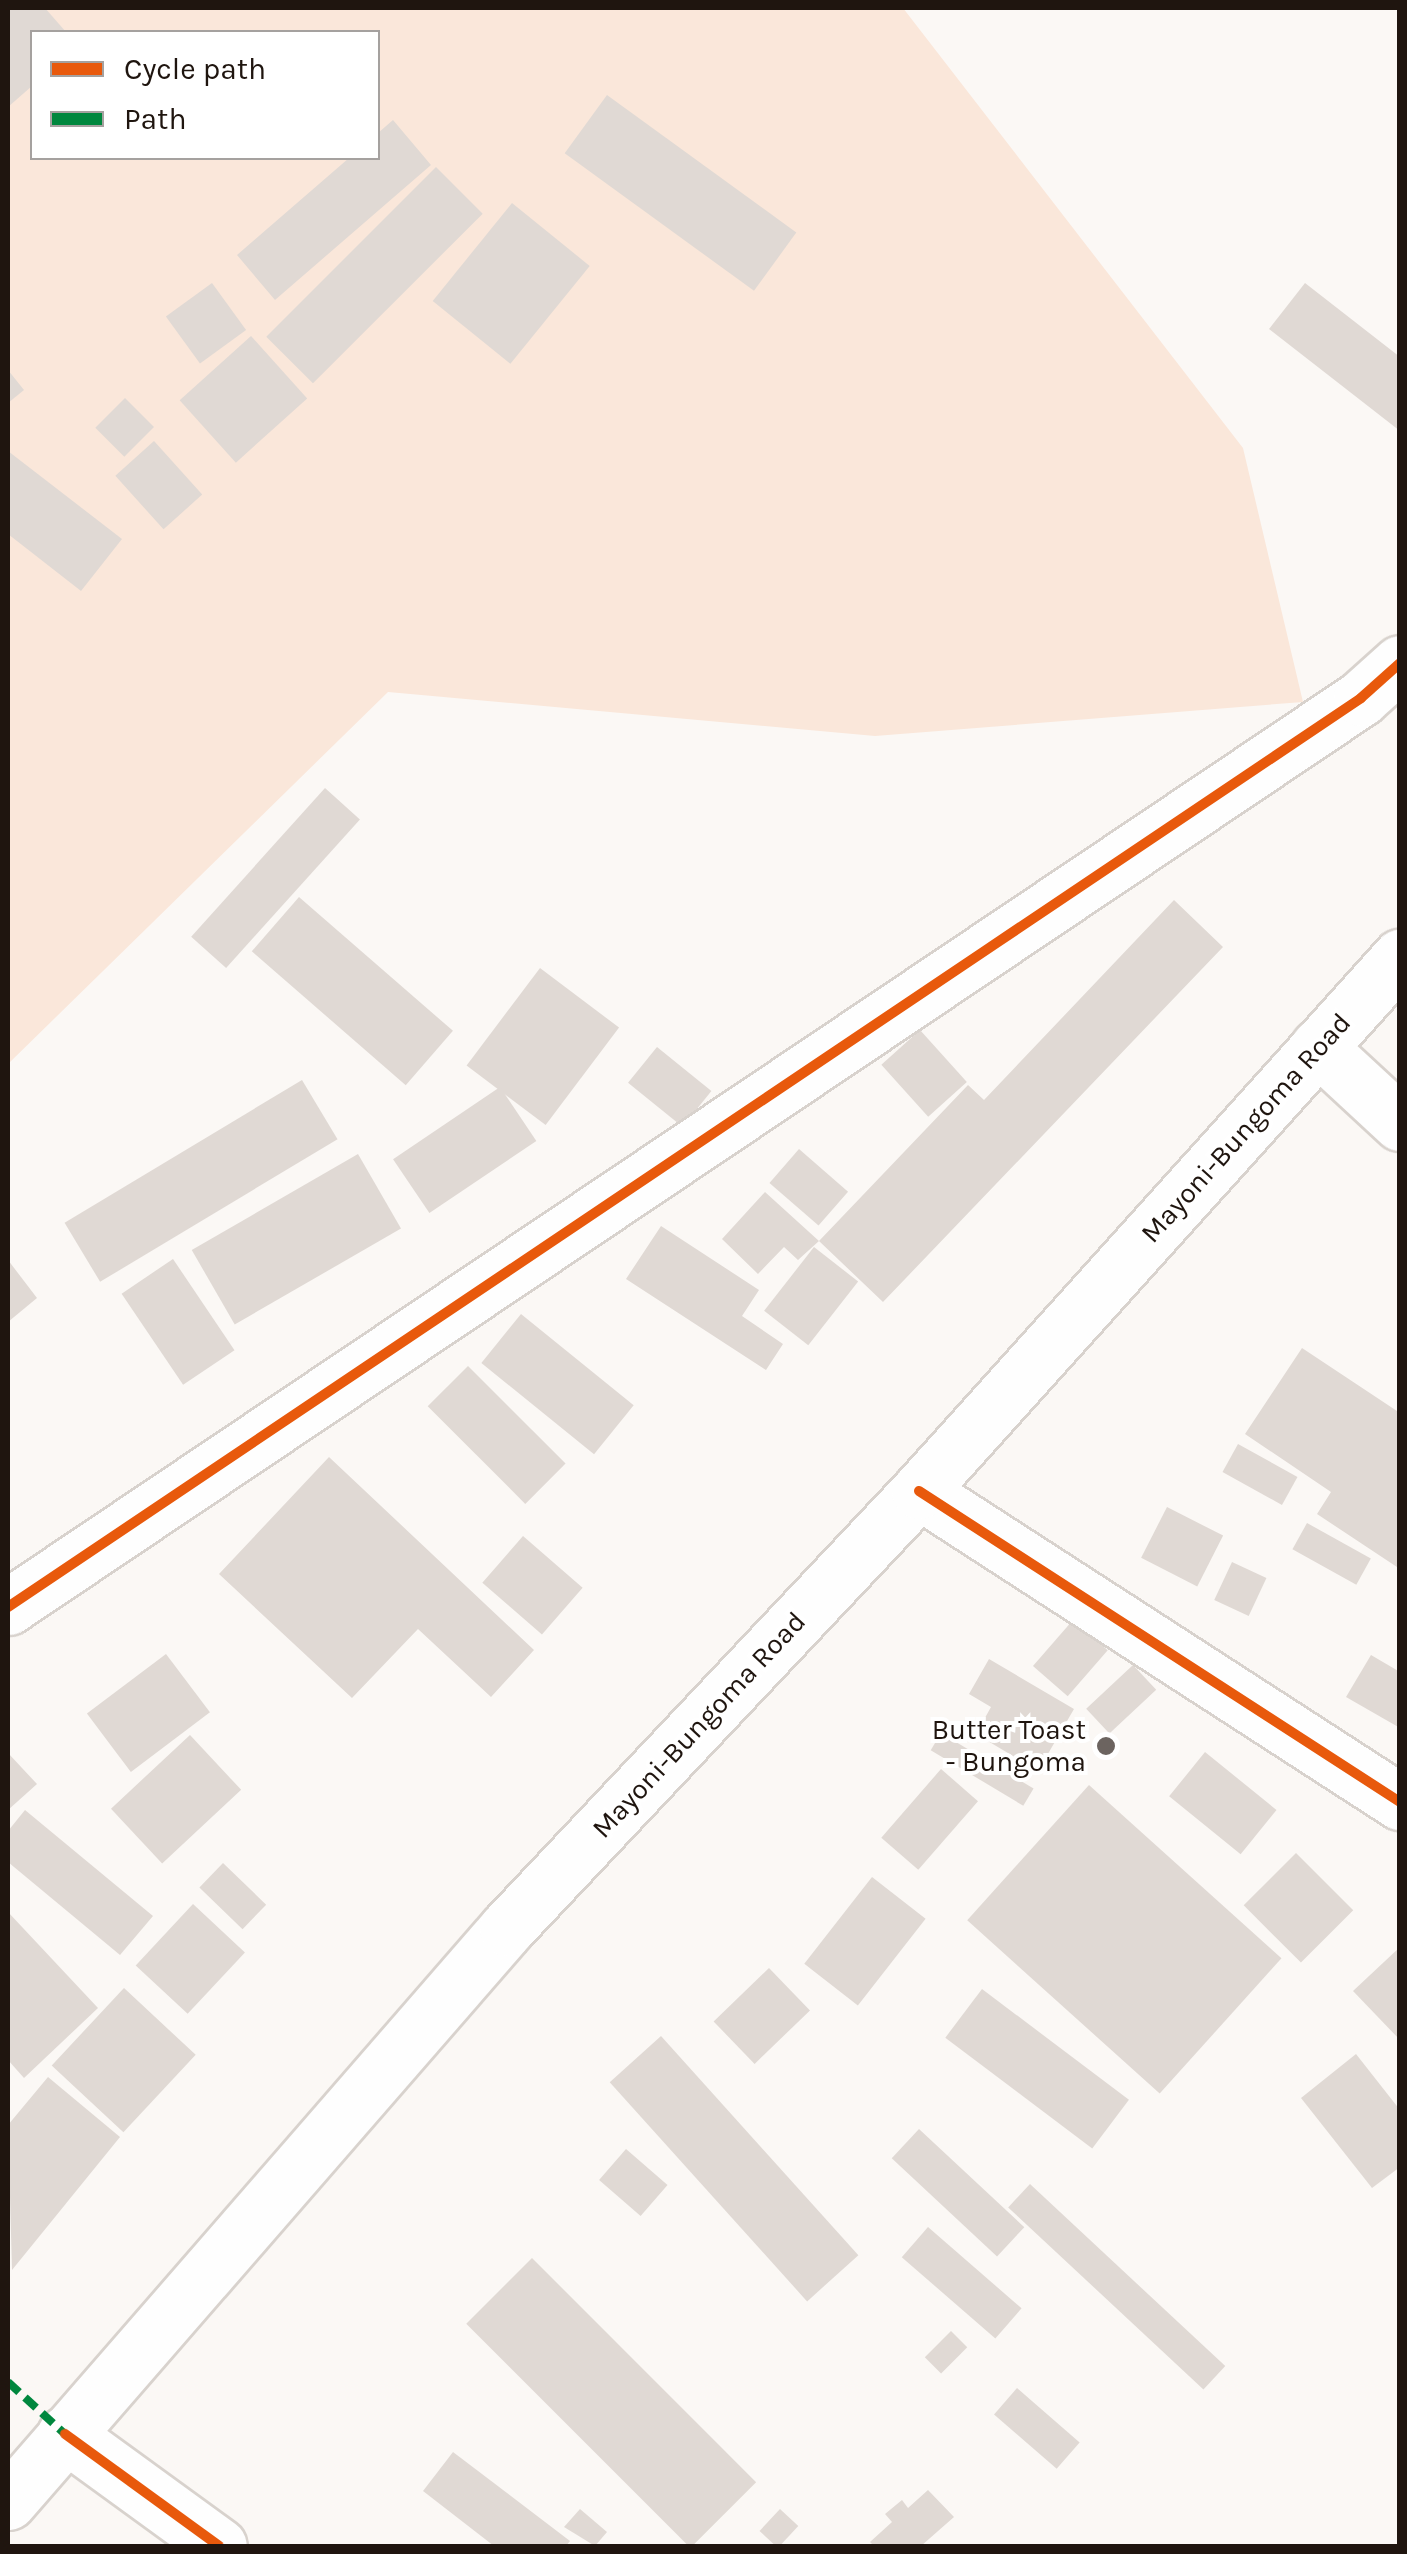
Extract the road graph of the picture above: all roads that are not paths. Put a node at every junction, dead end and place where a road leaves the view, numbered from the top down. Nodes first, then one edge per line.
1 (1400, 664) edge
2 (1400, 956) edge
3 (1318, 1047) junction
4 (1400, 1123) edge
5 (919, 1492) junction
6 (8, 1607) edge
7 (1400, 1802) edge
8 (65, 2434) junction
9 (8, 2502) edge
10 (218, 2546) edge

1 - 6 street
2 - 3 street, Mayoni-Bungoma Road
3 - 4 street
3 - 5 street, Mayoni-Bungoma Road
5 - 7 street
5 - 8 street, Mayoni-Bungoma Road
8 - 9 street, Mayoni-Bungoma Road
8 - 10 street

